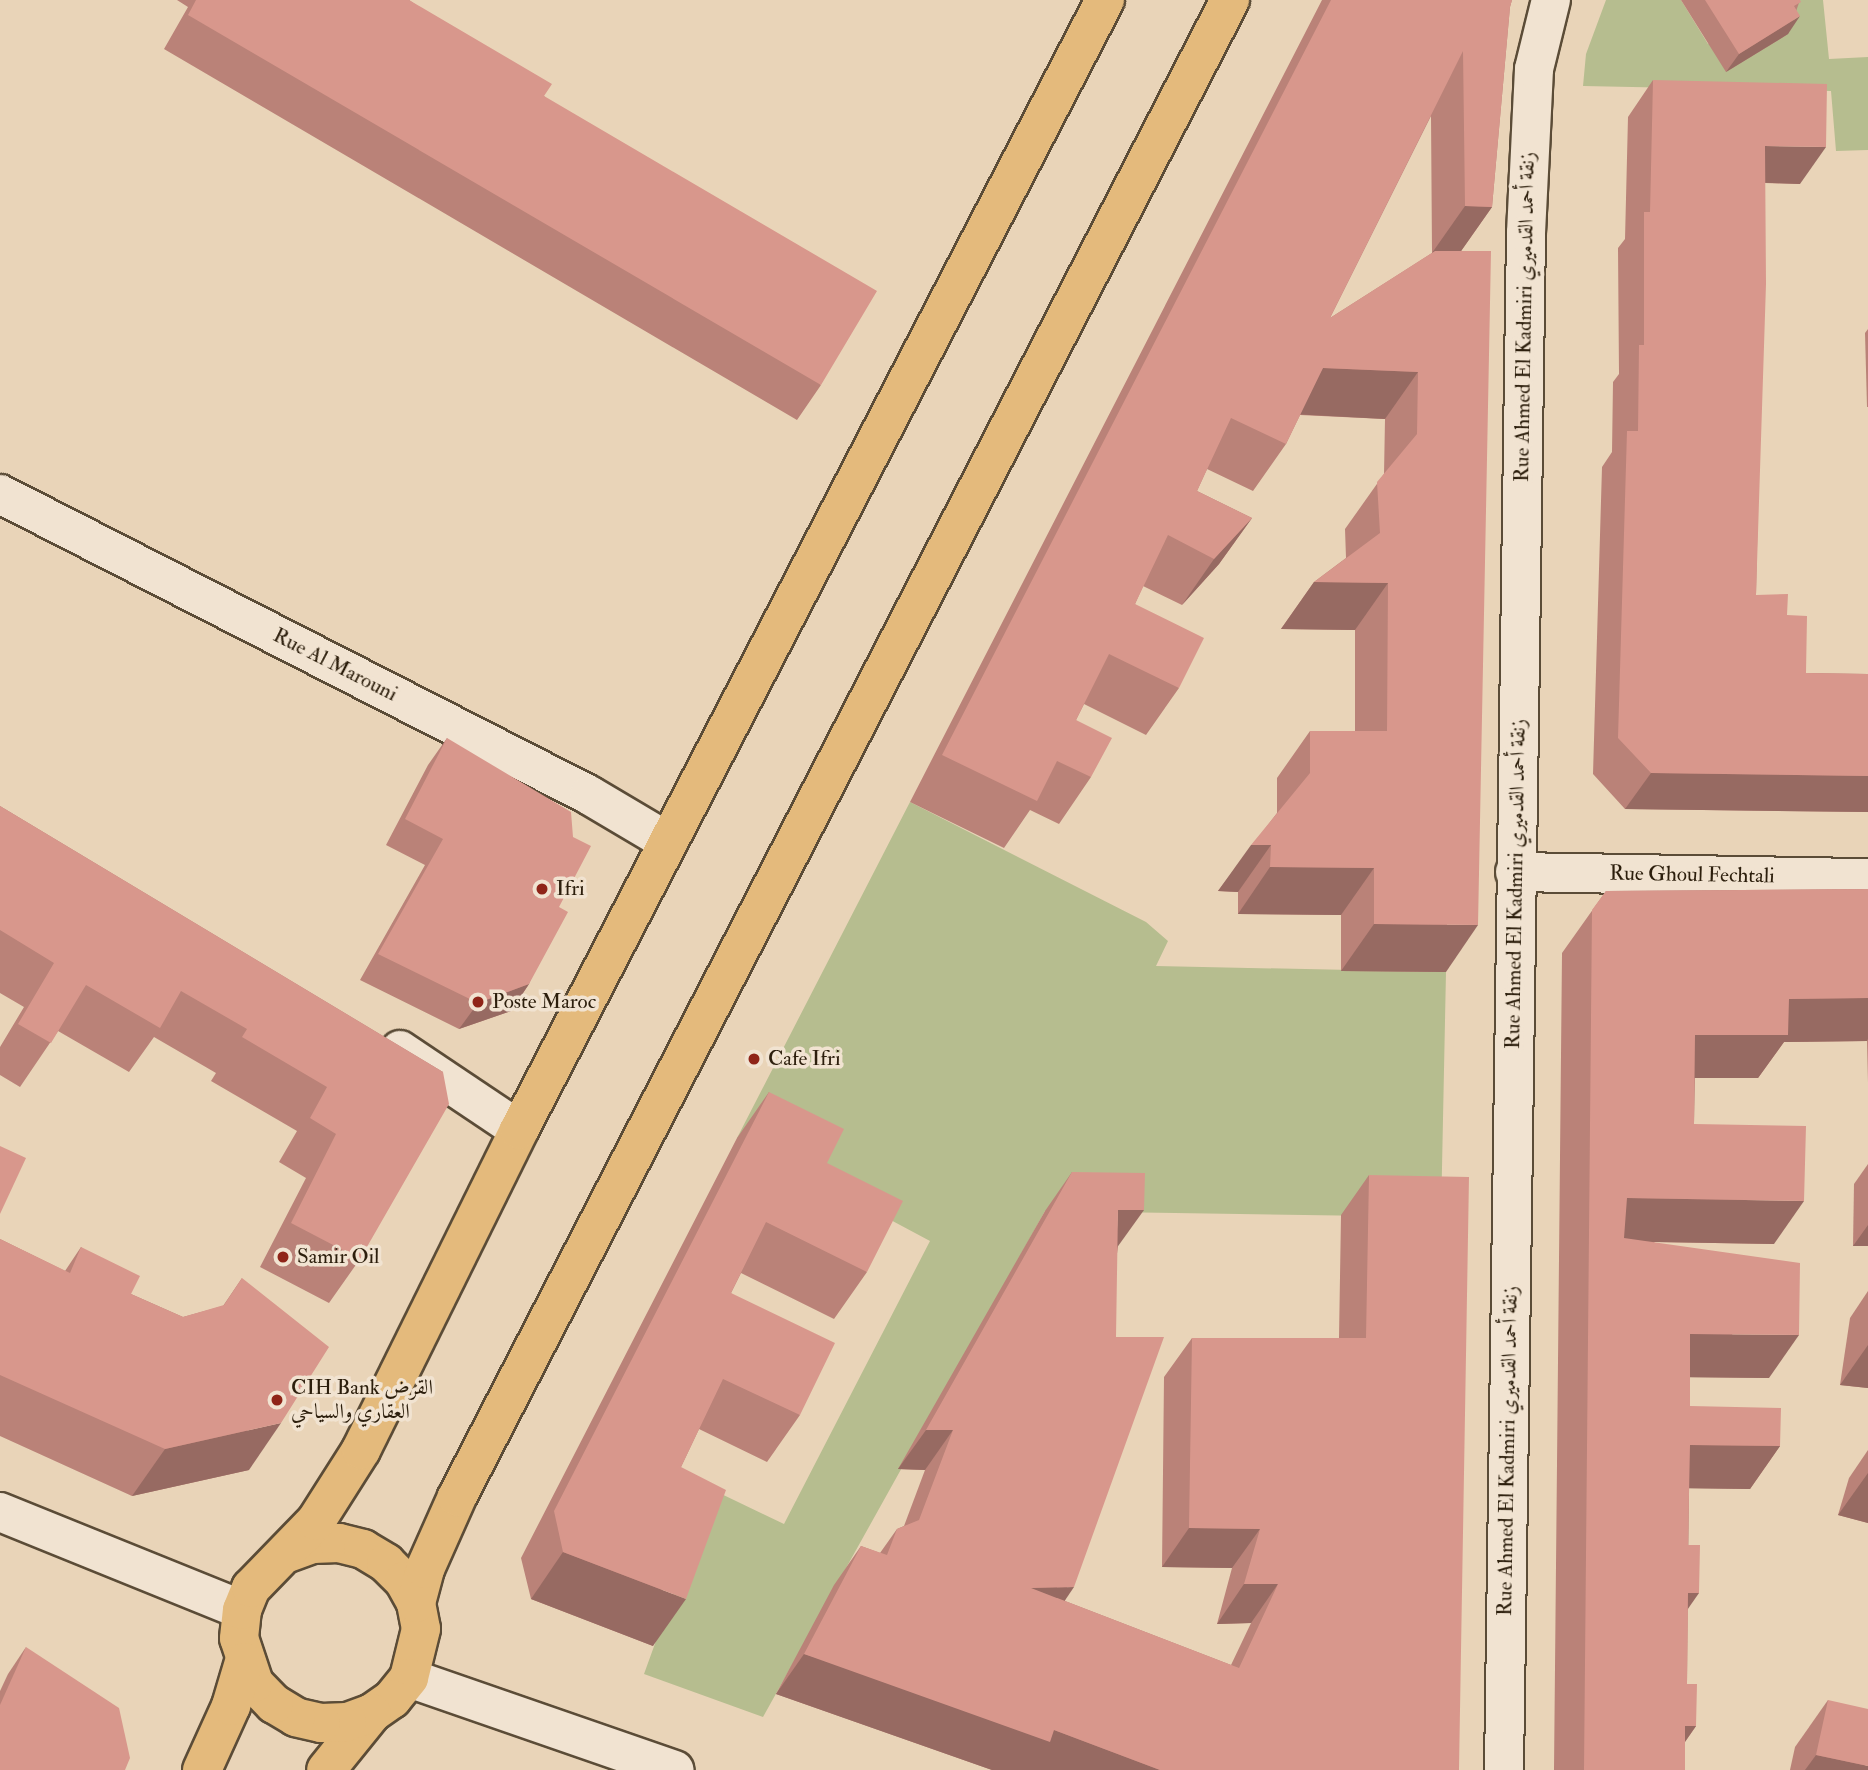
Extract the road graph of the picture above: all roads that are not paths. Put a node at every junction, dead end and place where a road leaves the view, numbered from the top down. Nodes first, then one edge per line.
1 (1105, 0) edge
2 (1230, 0) edge
3 (1551, 0) edge
4 (0, 494) edge
5 (668, 842) junction
6 (1516, 872) junction
7 (1868, 878) edge
8 (366, 1030) edge
9 (519, 1130) junction
10 (0, 1512) edge
11 (288, 1553) junction
12 (416, 1603) junction
13 (242, 1610) junction
14 (244, 1662) junction
15 (409, 1678) junction
16 (372, 1713) junction
17 (202, 1770) edge
18 (326, 1770) edge
19 (674, 1770) edge
20 (1504, 1770) edge

1 - 5 main road
2 - 12 main road
3 - 6 street, Rue Ahmed El Kadmiri زنقة أحمد القدميري
4 - 5 street, Rue Al Marouni
5 - 9 main road
6 - 7 street, Rue Ghoul Fechtali
6 - 20 street, Rue Ahmed El Kadmiri زنقة أحمد القدميري
8 - 9 street
9 - 11 main road
10 - 13 street
11 - 12 main road
11 - 13 main road
12 - 15 main road
13 - 14 main road
14 - 16 main road
14 - 17 main road
15 - 16 main road
15 - 19 street
16 - 18 main road

